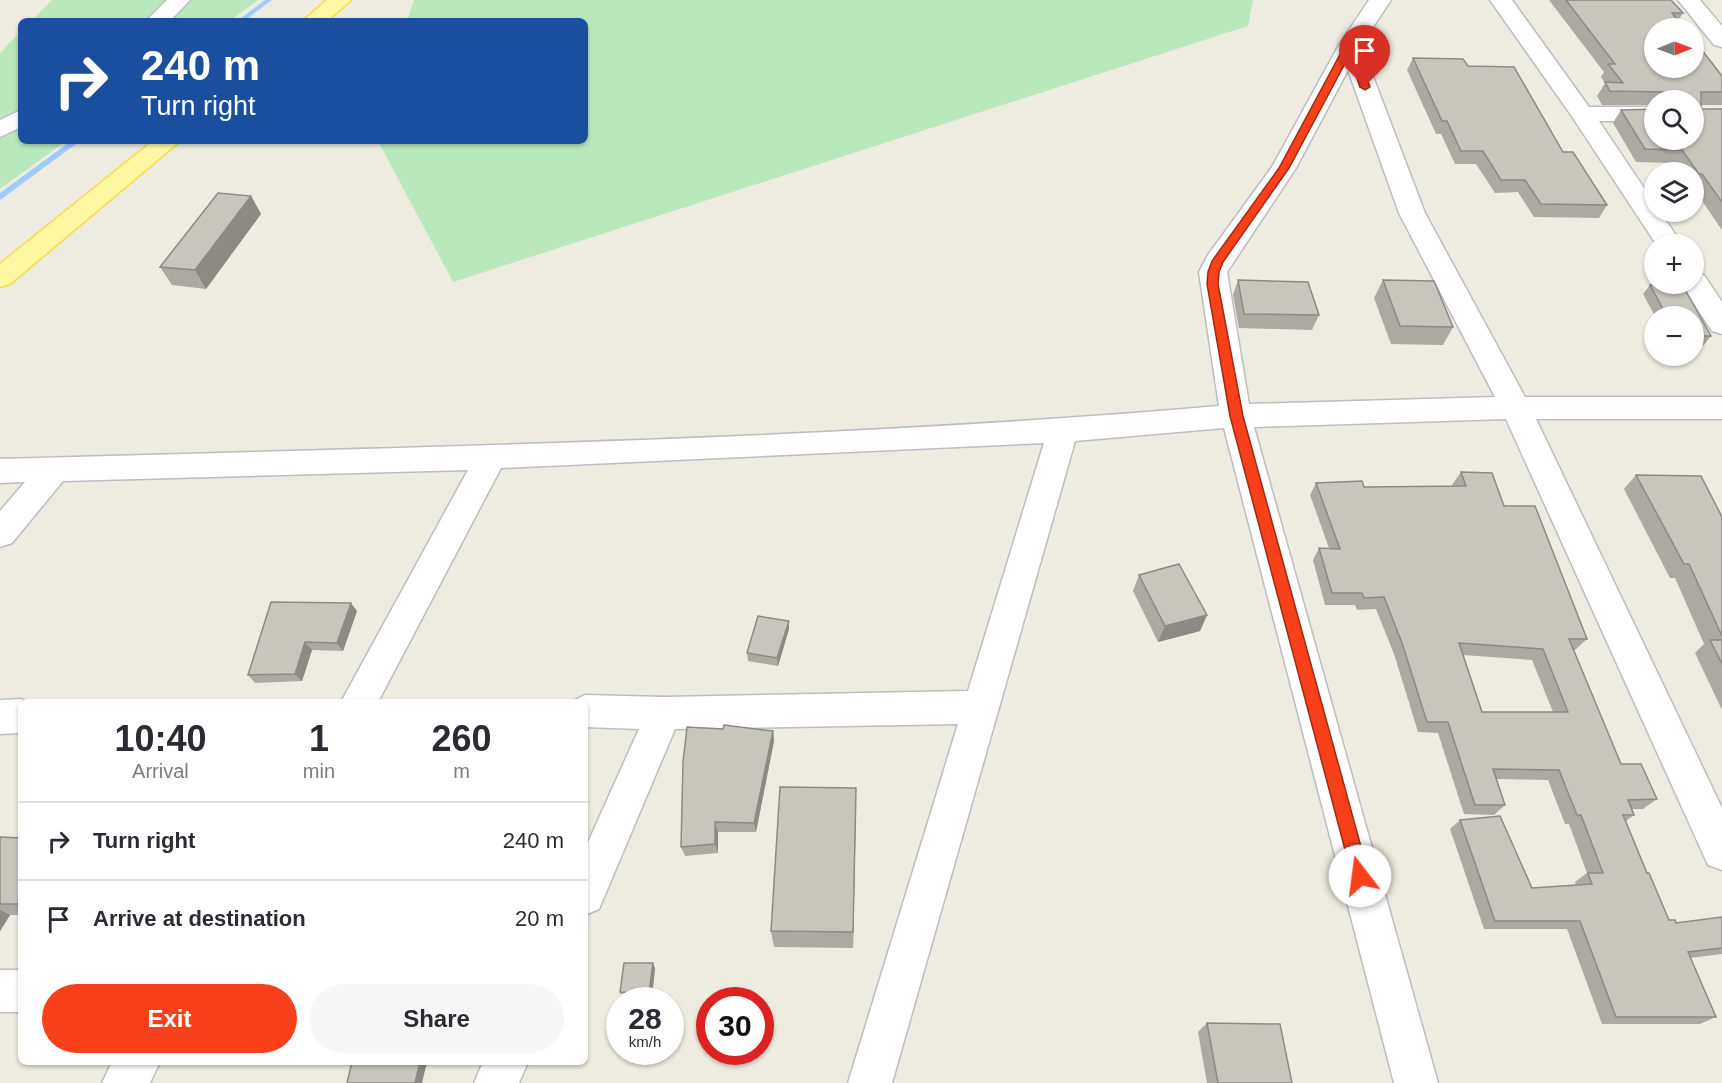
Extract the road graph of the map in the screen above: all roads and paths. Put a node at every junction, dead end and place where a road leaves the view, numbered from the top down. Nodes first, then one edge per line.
1 (178, 0) edge
2 (340, 0) edge
3 (1380, 0) edge
4 (1501, 0) edge
5 (1689, 0) edge
6 (160, 18) edge
7 (318, 18) edge
8 (1722, 40) edge
9 (1350, 45) junction
10 (1582, 114) junction
11 (1644, 114) edge
12 (18, 119) edge
13 (0, 130) edge
14 (164, 144) edge
15 (1662, 234) edge
16 (0, 278) edge
17 (1702, 294) edge
18 (1722, 324) edge
19 (1516, 408) junction
20 (1722, 408) edge
21 (1236, 416) junction
22 (1064, 431) junction
23 (491, 458) junction
24 (0, 471) edge
25 (53, 471) junction
26 (0, 534) edge
27 (361, 699) edge
28 (983, 706) junction
29 (588, 711) edge
30 (664, 713) junction
31 (18, 716) edge
32 (0, 717) edge
33 (1722, 851) edge
34 (588, 888) edge
35 (0, 991) edge
36 (18, 991) edge
37 (136, 1065) edge
38 (505, 1065) edge
39 (124, 1083) edge
40 (496, 1083) edge
41 (871, 1083) edge
42 (1416, 1083) edge

1 - 6 street
2 - 7 main road
3 - 9 street
4 - 10 street
5 - 8 street
9 - 19 street
9 - 21 street
10 - 11 street
10 - 15 street
12 - 13 street
14 - 16 main road
17 - 18 street
19 - 20 street
19 - 21 street
19 - 33 street
21 - 22 street
21 - 42 street
22 - 23 street
22 - 28 street
23 - 25 street
23 - 27 street
24 - 25 street
25 - 26 street
28 - 30 street
28 - 41 street
29 - 30 street
30 - 34 street
31 - 32 street
35 - 36 street
37 - 39 street
38 - 40 street

